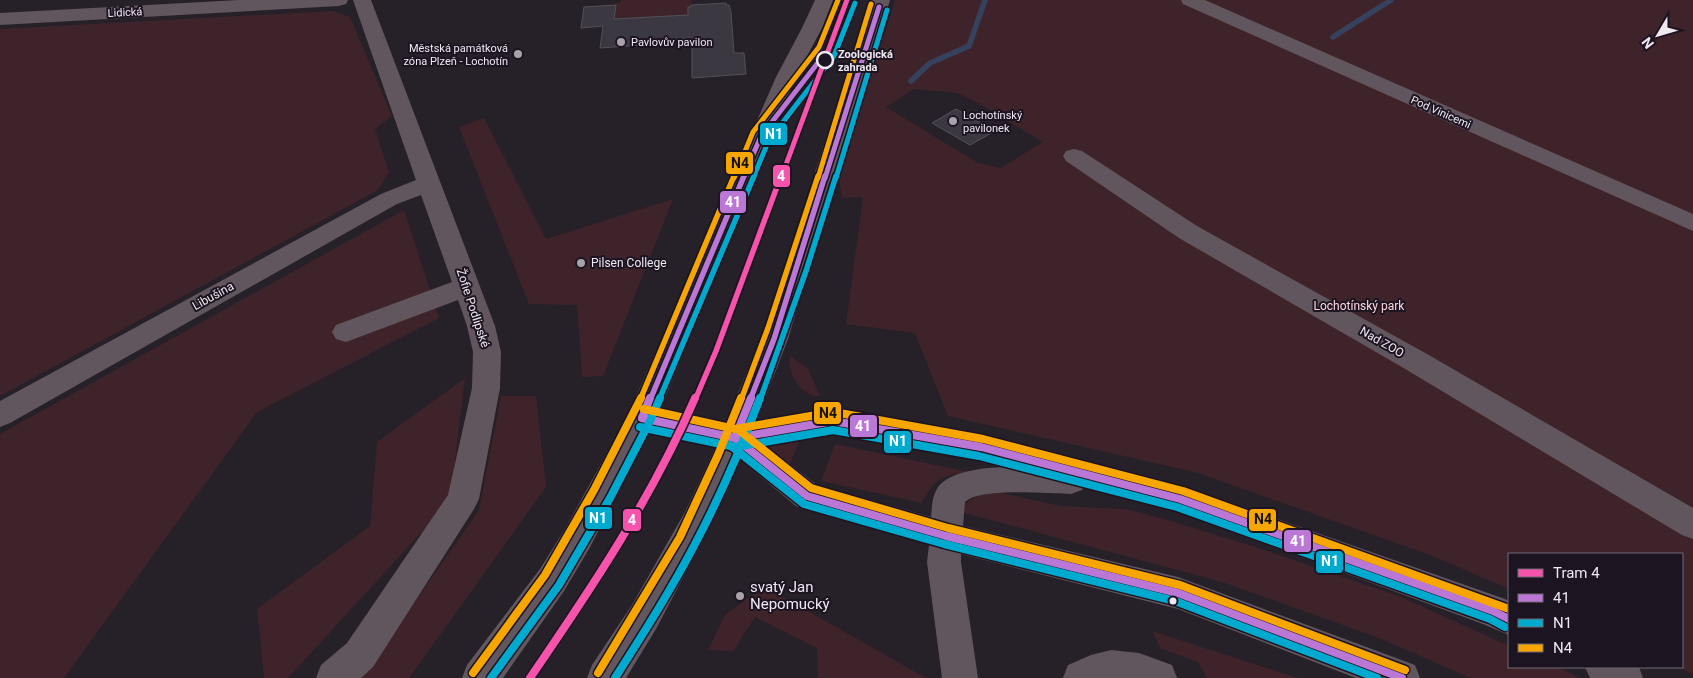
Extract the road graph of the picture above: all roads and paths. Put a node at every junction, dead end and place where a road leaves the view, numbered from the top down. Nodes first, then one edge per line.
1 (339, 0) edge
2 (362, 0) edge
3 (824, 0) edge
4 (881, 0) edge
5 (1190, 0) edge
6 (0, 19) edge
7 (1074, 156) dead end
8 (429, 184) junction
9 (1693, 223) edge
10 (467, 286) junction
11 (346, 332) dead end
12 (0, 414) edge
13 (642, 418) junction
14 (735, 438) junction
15 (1108, 480) junction
16 (1693, 525) edge
17 (946, 536) junction
18 (1508, 618) edge
19 (1605, 668) edge
20 (334, 678) edge
21 (480, 678) edge
22 (605, 678) edge
23 (960, 678) edge
24 (1081, 678) edge
25 (1159, 678) edge
26 (1402, 678) edge
27 (1625, 678) edge

1 - 6 street, Lidická
2 - 8 street, Žofie Podlipské
3 - 13 main road
4 - 14 main road
5 - 9 street, Pod Vinicemi
7 - 16 street, Nad ZOO
8 - 10 street, Žofie Podlipské
8 - 12 street, Libušina
10 - 11 street
10 - 20 street, Žofie Podlipské
13 - 14 street
13 - 21 main road
14 - 15 street
14 - 17 street
14 - 22 main road
15 - 17 street
15 - 18 street
17 - 23 street
17 - 26 street
19 - 27 street
24 - 25 street

